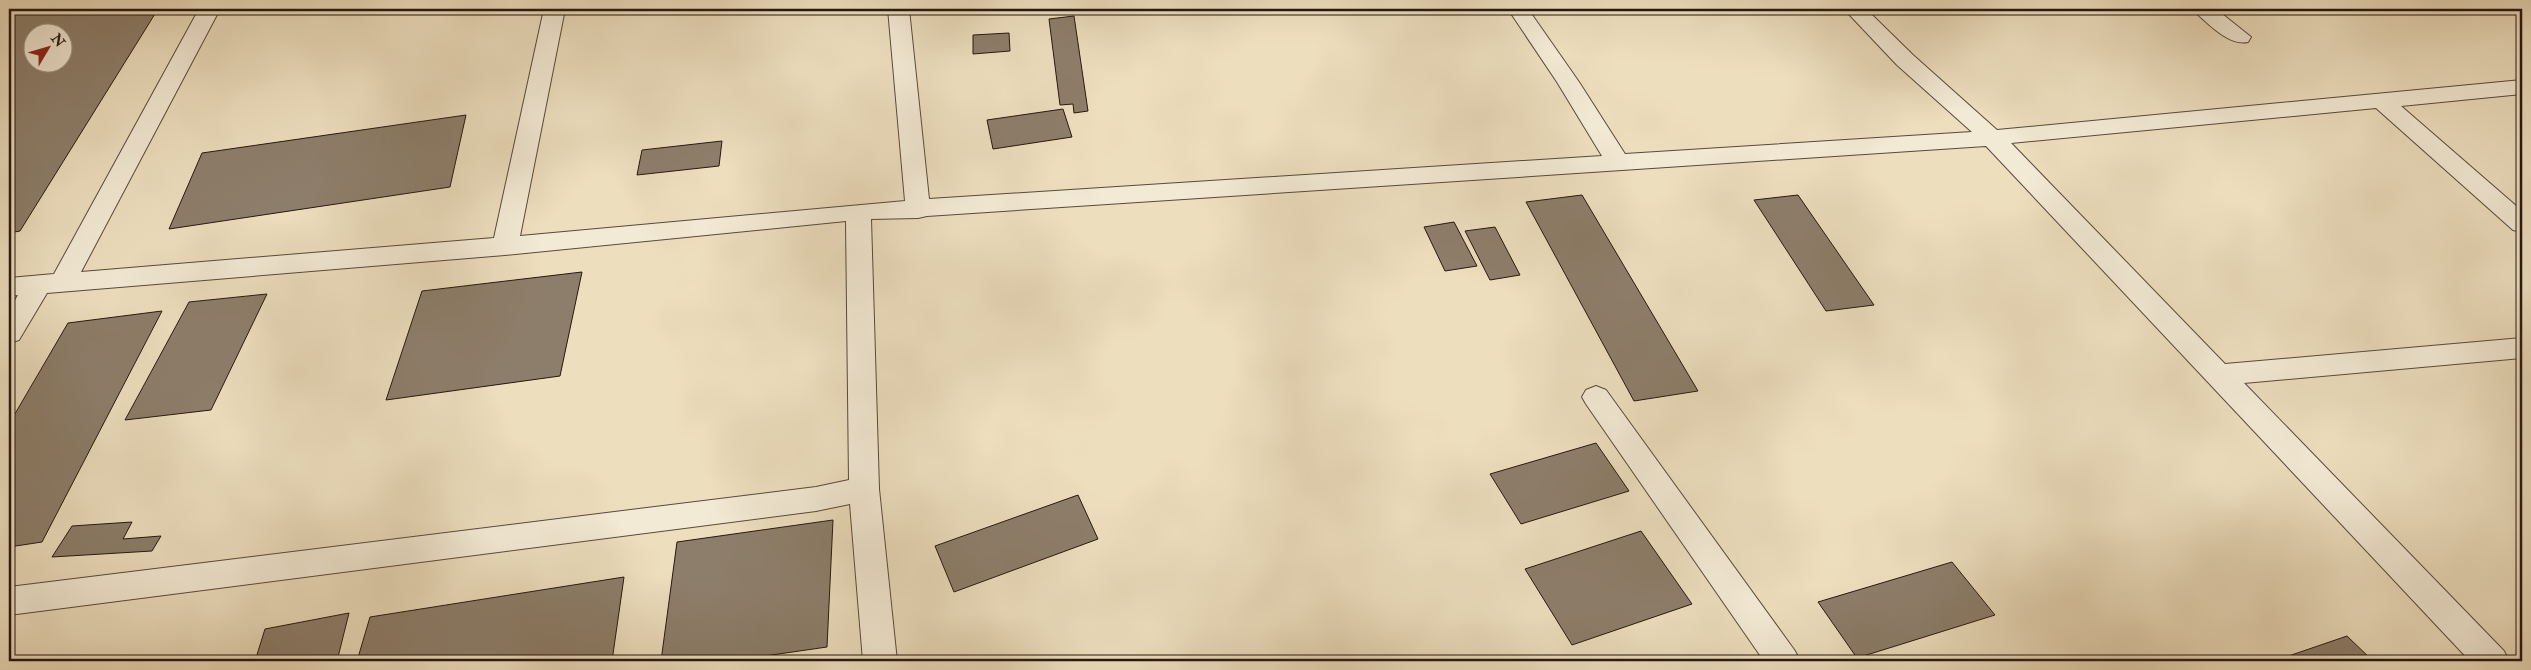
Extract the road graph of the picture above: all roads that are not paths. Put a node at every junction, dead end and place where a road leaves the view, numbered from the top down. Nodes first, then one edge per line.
1 (209, 9) edge
2 (554, 9) edge
3 (898, 9) edge
4 (1518, 9) edge
5 (1854, 9) edge
6 (2203, 9) edge
7 (2240, 37) dead end
8 (2522, 87) edge
9 (2382, 101) junction
10 (1992, 138) junction
11 (1618, 163) junction
12 (918, 210) junction
13 (858, 212) junction
14 (2522, 224) edge
15 (505, 246) junction
16 (50, 284) junction
17 (9, 287) edge
18 (9, 333) edge
19 (2522, 348) edge
20 (2216, 375) junction
21 (1596, 398) dead end
22 (864, 489) junction
23 (9, 600) edge
24 (880, 661) edge
25 (1783, 661) edge
26 (2492, 661) edge

1 - 16 street
2 - 15 street
3 - 12 street
4 - 11 street
5 - 10 street
6 - 7 street
8 - 9 street
9 - 10 street
9 - 14 street
10 - 11 street
10 - 20 street
11 - 12 street
12 - 13 street
13 - 15 street
13 - 22 street
15 - 16 street
16 - 17 street
16 - 18 street
19 - 20 street
20 - 26 street
21 - 25 street
22 - 23 street
22 - 24 street

